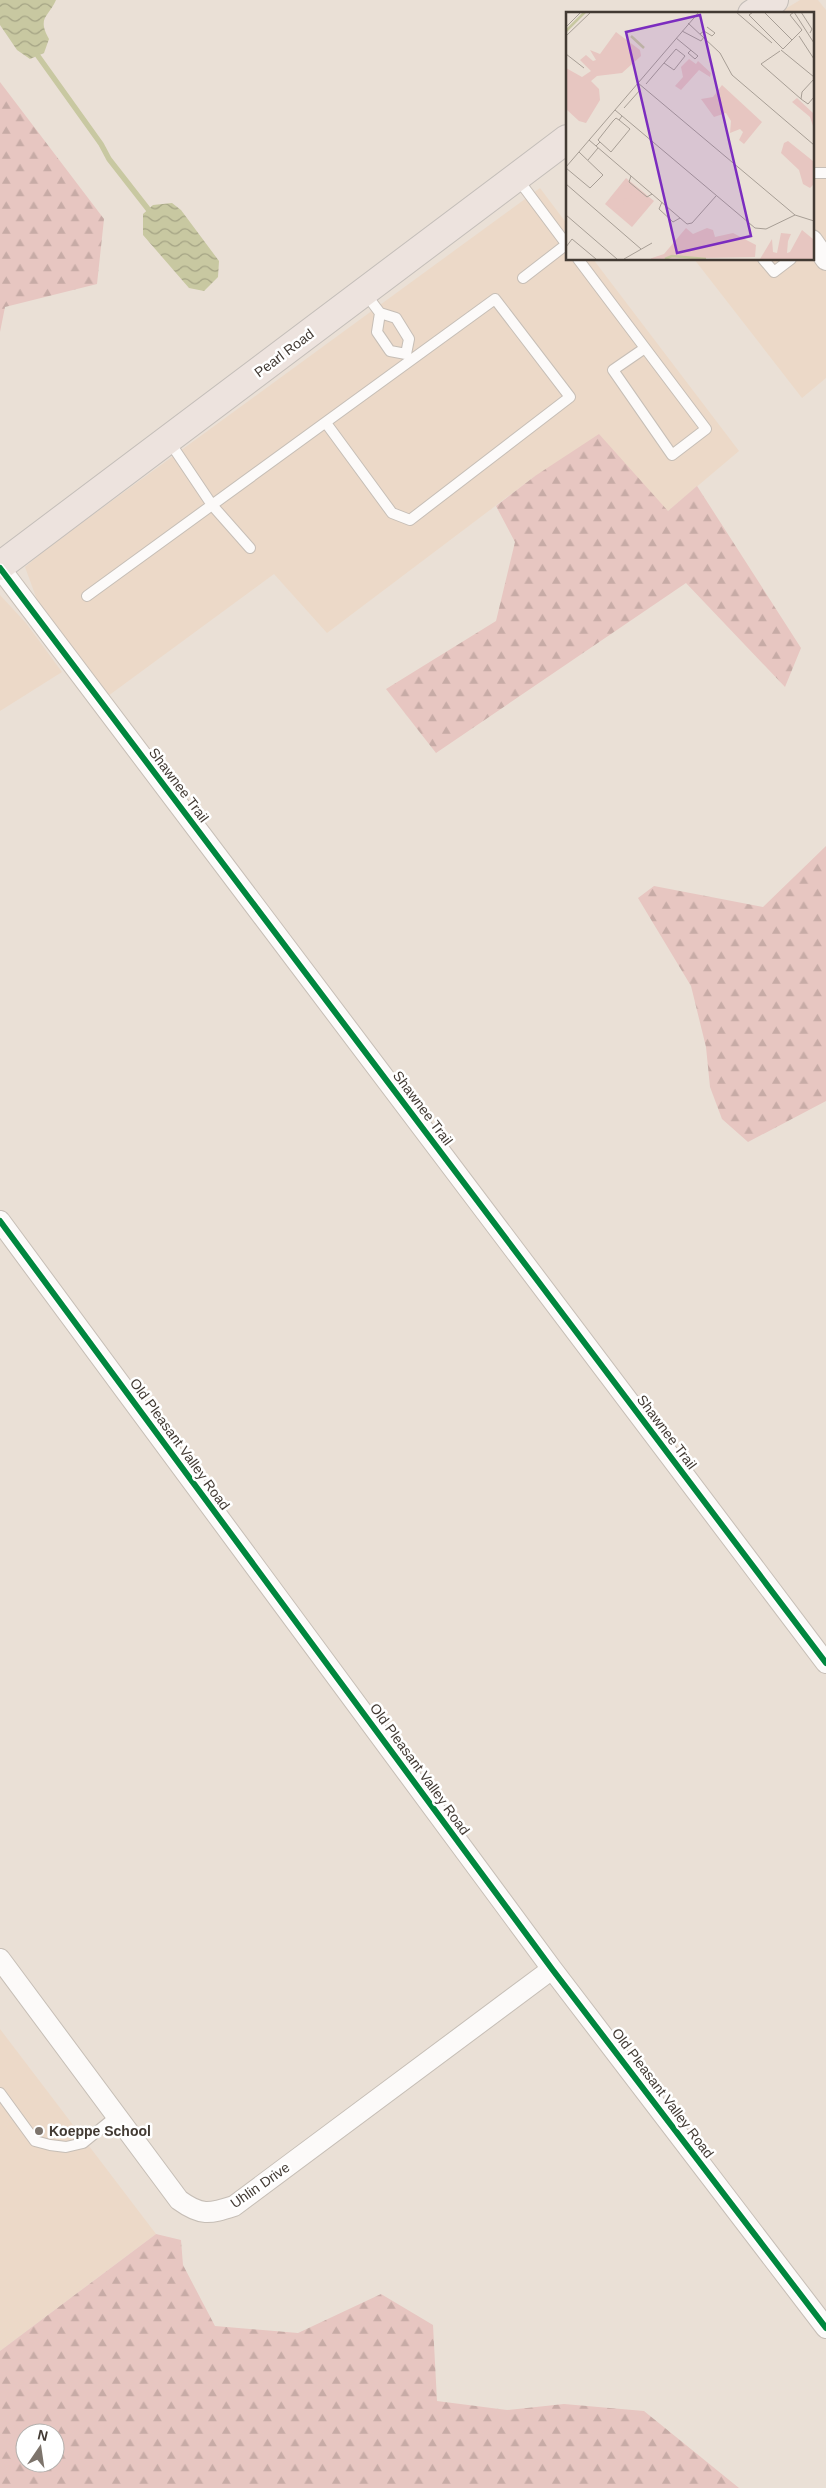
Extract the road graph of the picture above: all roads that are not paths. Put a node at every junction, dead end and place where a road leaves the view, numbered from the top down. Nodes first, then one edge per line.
1 (774, 0) edge
2 (755, 12) edge
3 (566, 140) edge
4 (516, 177) junction
5 (566, 243) edge
6 (814, 244) edge
7 (566, 245) edge
8 (579, 260) edge
9 (764, 260) edge
10 (790, 260) edge
11 (826, 260) edge
12 (523, 278) dead end
13 (372, 302) junction
14 (645, 348) junction
15 (408, 357) junction
16 (326, 423) junction
17 (169, 440) junction
18 (212, 505) junction
19 (250, 548) dead end
20 (0, 567) edge
21 (87, 596) dead end
22 (0, 1221) edge
23 (826, 1663) edge
24 (0, 1958) edge
25 (552, 1969) junction
26 (0, 2093) edge
27 (116, 2116) junction
28 (826, 2328) edge

1 - 2 main road
3 - 4 main road, Pearl Road
4 - 5 lane
4 - 13 main road, Pearl Road
6 - 11 street
7 - 12 lane
8 - 14 lane
9 - 10 lane
13 - 15 lane
13 - 15 lane
13 - 17 main road, Pearl Road
14 - 14 lane
15 - 16 lane
15 - 16 lane
16 - 18 lane
17 - 18 lane
17 - 20 main road, Pearl Road
18 - 19 lane
18 - 21 lane
20 - 23 street, Shawnee Trail
22 - 25 street, Old Pleasant Valley Road
24 - 27 street, Uhlin Drive
25 - 27 street, Uhlin Drive
25 - 28 street, Old Pleasant Valley Road
26 - 27 lane

